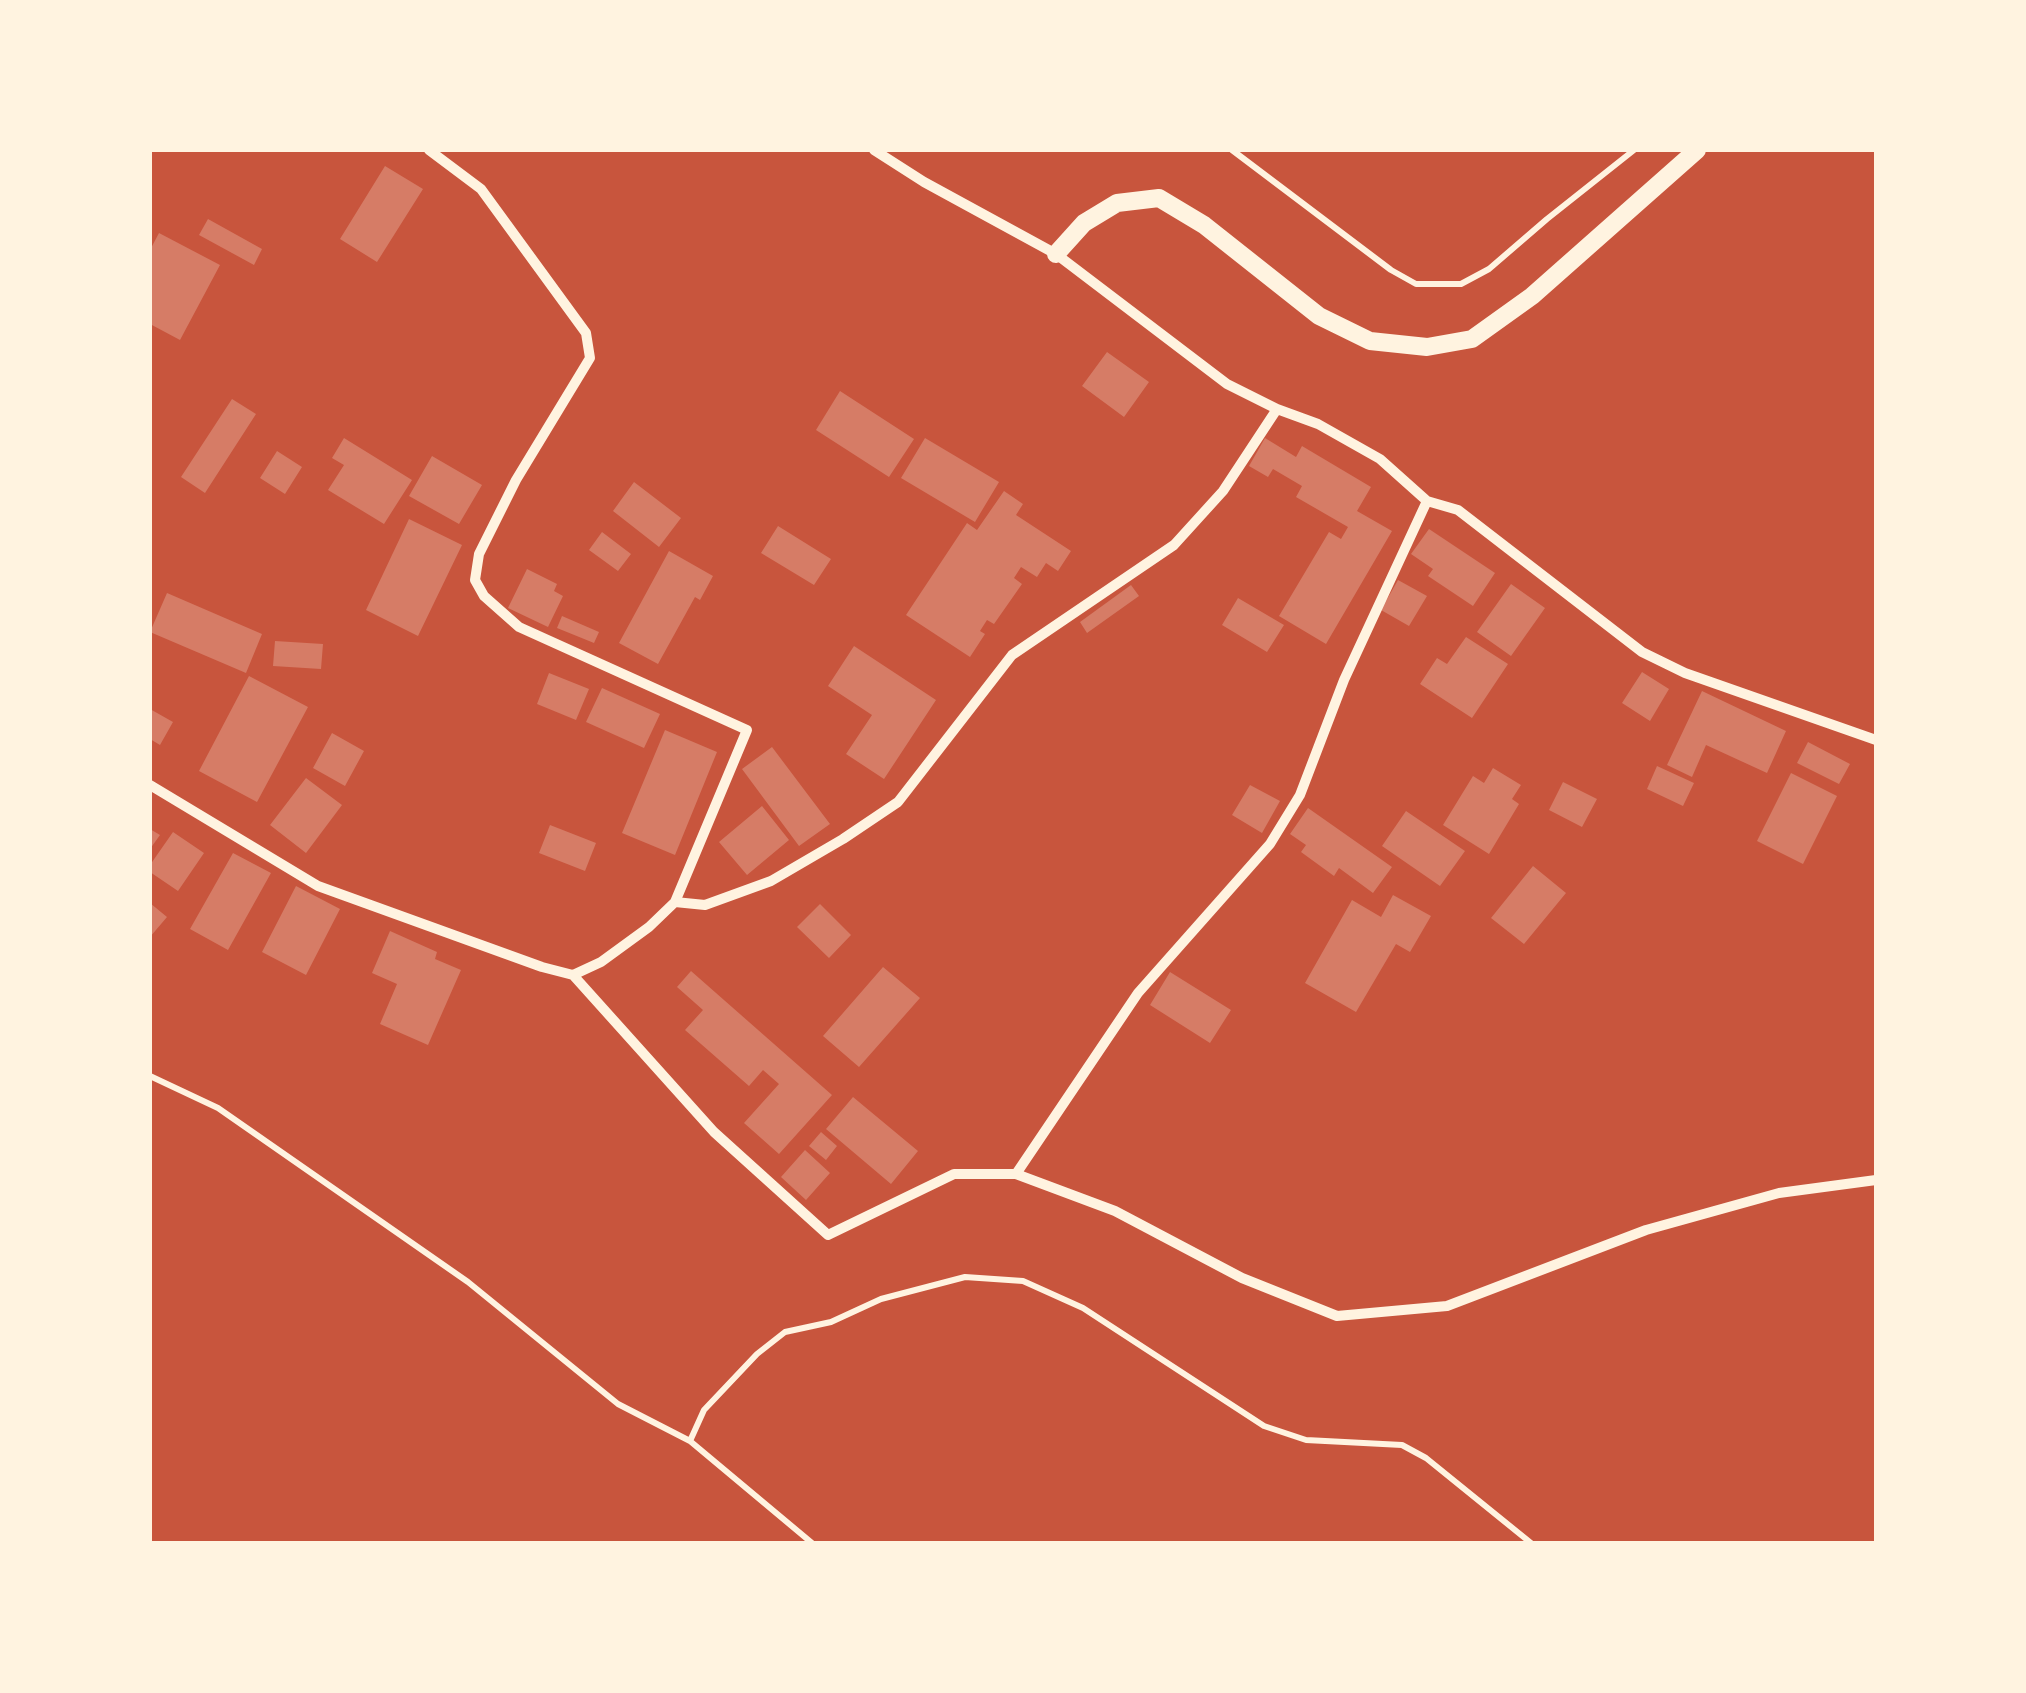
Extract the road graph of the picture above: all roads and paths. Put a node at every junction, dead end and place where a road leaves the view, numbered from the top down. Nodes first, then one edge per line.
1 (428, 150) edge
2 (874, 150) edge
3 (1232, 150) edge
4 (1634, 150) edge
5 (1696, 150) edge
6 (1056, 254) junction
7 (1278, 410) junction
8 (1426, 501) junction
9 (1876, 740) edge
10 (150, 785) edge
11 (675, 902) junction
12 (573, 975) junction
13 (150, 1076) edge
14 (1016, 1174) junction
15 (1876, 1180) edge
16 (690, 1441) junction
17 (812, 1543) edge
18 (1531, 1543) edge

1 - 11 street
2 - 6 street
3 - 4 path
5 - 6 street
6 - 7 street
7 - 8 street
7 - 11 street
8 - 9 street
8 - 14 street
10 - 12 street
11 - 12 street
12 - 14 street
13 - 16 path
14 - 15 street
16 - 17 path
16 - 18 path

